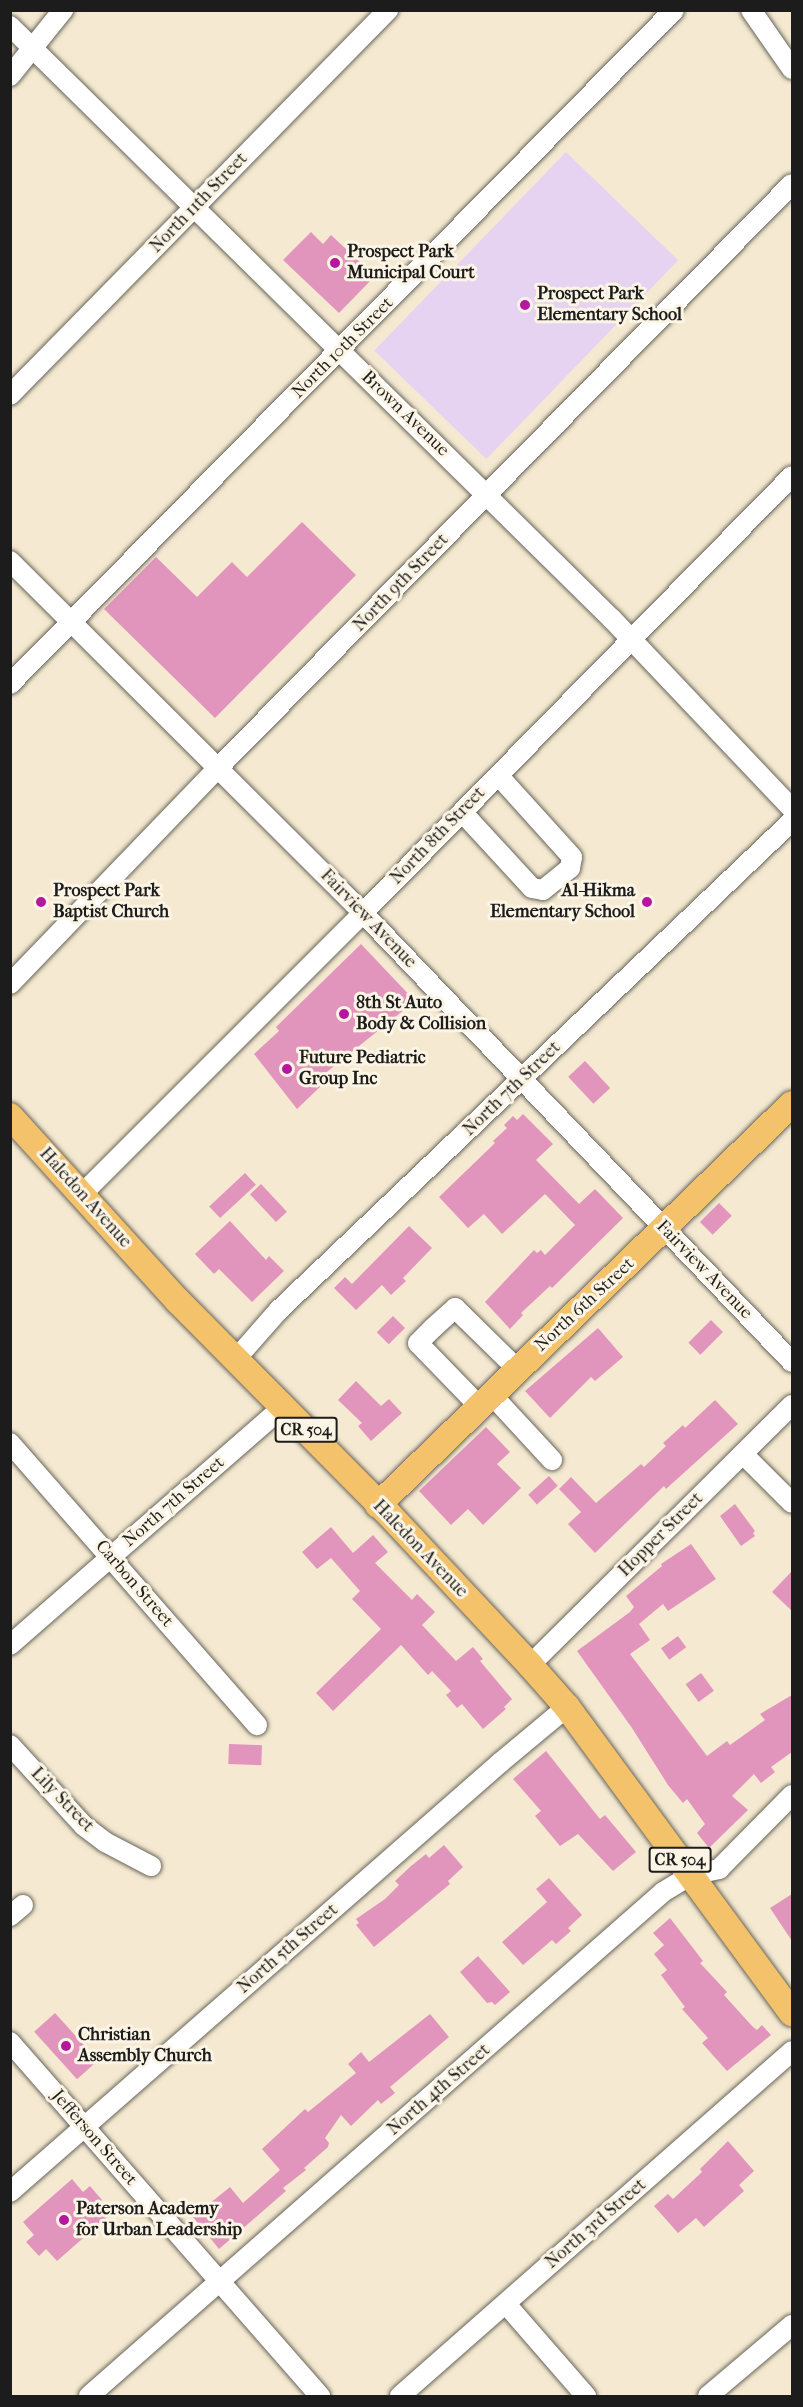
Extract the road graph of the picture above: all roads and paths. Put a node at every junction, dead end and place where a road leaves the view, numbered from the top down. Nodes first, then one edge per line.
1 (63, 10) edge
2 (388, 10) edge
3 (674, 10) edge
4 (751, 10) edge
5 (10, 26) edge
6 (34, 49) junction
7 (792, 69) edge
8 (10, 76) edge
9 (792, 184) edge
10 (194, 207) junction
11 (340, 351) junction
12 (10, 395) edge
13 (792, 476) edge
14 (488, 494) junction
15 (10, 561) edge
16 (72, 623) junction
17 (632, 640) junction
18 (10, 684) edge
19 (219, 767) junction
20 (498, 775) junction
21 (792, 809) edge
22 (462, 812) junction
23 (792, 821) edge
24 (363, 913) junction
25 (10, 984) edge
26 (522, 1080) junction
27 (792, 1104) edge
28 (10, 1116) edge
29 (82, 1194) junction
30 (665, 1230) junction
31 (235, 1360) junction
32 (792, 1362) edge
33 (517, 1369) junction
34 (484, 1400) junction
35 (792, 1405) edge
36 (283, 1407) junction
37 (10, 1443) edge
38 (743, 1454) junction
39 (552, 1460) dead end
40 (792, 1503) edge
41 (378, 1505) junction
42 (111, 1557) junction
43 (10, 1645) edge
44 (530, 1665) junction
45 (567, 1707) junction
46 (257, 1725) dead end
47 (10, 1744) edge
48 (792, 1795) edge
49 (151, 1866) dead end
50 (691, 1875) junction
51 (792, 2013) edge
52 (10, 2042) edge
53 (792, 2051) edge
54 (85, 2127) junction
55 (10, 2192) edge
56 (220, 2282) junction
57 (506, 2304) junction
58 (792, 2325) edge
59 (89, 2397) edge
60 (320, 2397) edge
61 (400, 2397) edge
62 (586, 2397) edge
63 (708, 2397) edge

1 - 6 street
2 - 10 street, North 11th Street
3 - 11 street, North 10th Street
4 - 7 street
5 - 6 street, Brown Avenue
6 - 8 street
6 - 10 street, Brown Avenue
9 - 14 street, North 9th Street
10 - 11 street, Brown Avenue
10 - 12 street, North 11th Street
11 - 14 street, Brown Avenue
11 - 16 street, North 10th Street
13 - 17 street, North 8th Street
14 - 17 street, Brown Avenue
14 - 19 street, North 9th Street
15 - 16 street, Fairview Avenue
16 - 18 street, North 10th Street
16 - 19 street, Fairview Avenue
17 - 20 street, North 8th Street
17 - 21 street, Brown Avenue
19 - 24 street, Fairview Avenue
19 - 25 street, North 9th Street
20 - 22 street, North 8th Street
20 - 22 street
22 - 24 street, North 8th Street
23 - 26 street, North 7th Street
24 - 26 street, Fairview Avenue
24 - 29 street, North 8th Street
26 - 30 street, Fairview Avenue
26 - 31 street, North 7th Street
27 - 30 main road, North 6th Street
28 - 29 main road, Haledon Avenue / CR 504
29 - 31 main road, Haledon Avenue / CR 504
30 - 32 street, Fairview Avenue
30 - 33 main road, North 6th Street
31 - 36 main road, Haledon Avenue / CR 504
33 - 34 main road, North 6th Street
33 - 34 street
34 - 39 street
34 - 41 main road, North 6th Street
35 - 38 street, Hopper Street
36 - 41 main road, Haledon Avenue / CR 504
36 - 42 street, North 7th Street
37 - 42 street, Carbon Street
38 - 40 street
38 - 44 street, Hopper Street
41 - 44 main road, Haledon Avenue / CR 504
42 - 43 street, North 7th Street
42 - 46 street, Carbon Street
44 - 45 main road, Haledon Avenue / CR 504
45 - 50 main road, Haledon Avenue / CR 504
45 - 54 street, North 5th Street
47 - 49 street, Lily Street
48 - 50 street, North 4th Street
50 - 51 main road, Haledon Avenue / CR 504
50 - 56 street, North 4th Street
52 - 54 street, Jefferson Street
53 - 57 street, North 3rd Street
54 - 55 street, North 5th Street
54 - 56 street, Jefferson Street
56 - 59 street, North 4th Street
56 - 60 street, Jefferson Street
57 - 61 street, North 3rd Street
57 - 62 street
58 - 63 street

